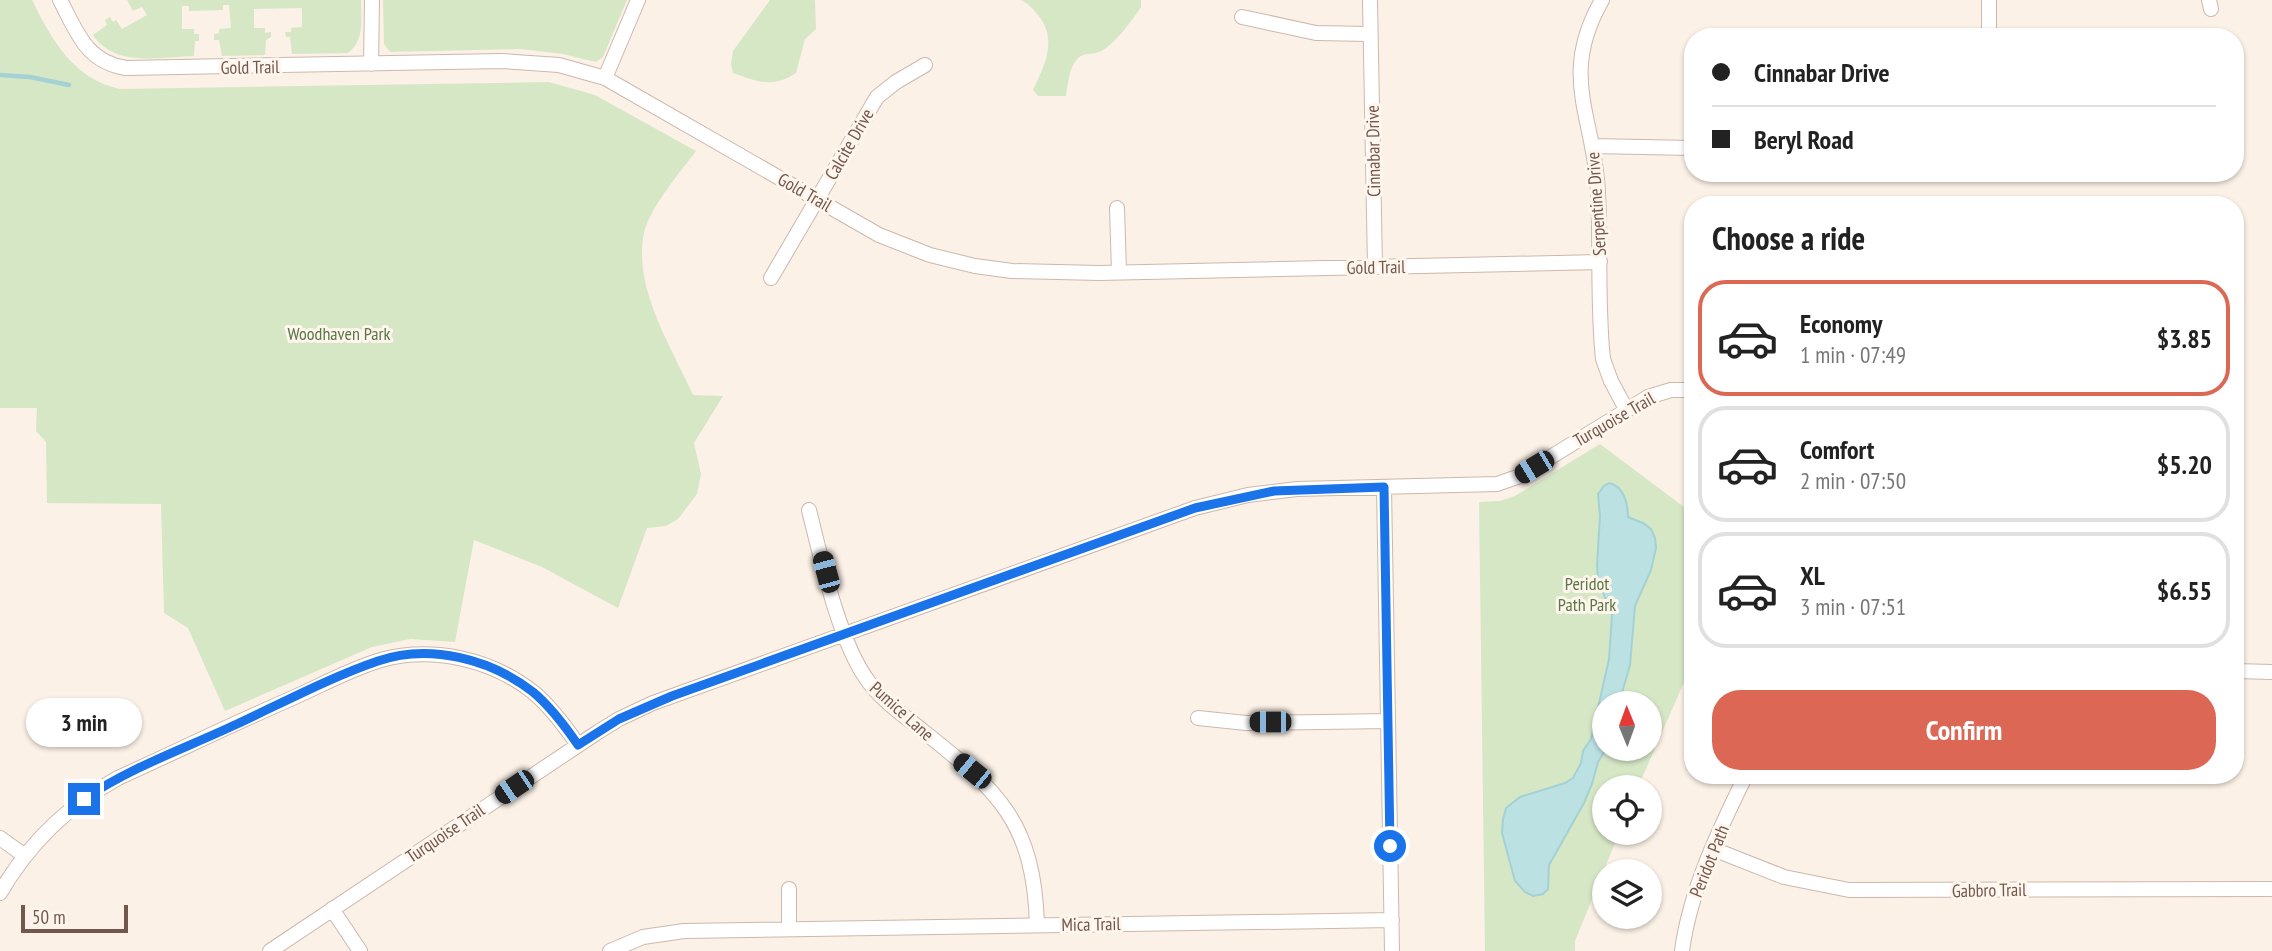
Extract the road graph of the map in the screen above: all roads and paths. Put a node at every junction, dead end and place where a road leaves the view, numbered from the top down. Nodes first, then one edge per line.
1 (60, 0) edge
2 (372, 0) edge
3 (638, 0) edge
4 (1370, 0) edge
5 (1602, 0) edge
6 (1989, 0) edge
7 (1242, 17) dead end
8 (1989, 28) edge
9 (1370, 34) junction
10 (371, 64) junction
11 (925, 65) dead end
12 (605, 78) junction
13 (1592, 146) junction
14 (1684, 148) edge
15 (817, 199) junction
16 (1117, 208) dead end
17 (1600, 262) junction
18 (1376, 267) junction
19 (1119, 272) junction
20 (771, 278) dead end
21 (1684, 391) edge
22 (1626, 409) junction
23 (1384, 487) junction
24 (809, 510) dead end
25 (845, 634) junction
26 (2244, 671) edge
27 (2272, 672) edge
28 (1198, 718) dead end
29 (1388, 721) junction
30 (578, 745) junction
31 (1742, 784) edge
32 (0, 838) edge
33 (1713, 849) junction
34 (25, 856) junction
35 (789, 889) dead end
36 (2272, 889) edge
37 (0, 893) edge
38 (332, 909) junction
39 (1392, 920) junction
40 (1037, 925) junction
41 (789, 929) junction
42 (270, 951) edge
43 (360, 951) edge
44 (610, 951) edge
45 (1392, 951) edge
46 (1682, 951) edge

1 - 10 street, Gold Trail
2 - 10 street
3 - 12 street
4 - 9 street, Cinnabar Drive
5 - 13 street, Serpentine Drive
6 - 8 street
7 - 9 street
9 - 18 street, Cinnabar Drive
10 - 12 street, Gold Trail
11 - 15 street, Calcite Drive
12 - 15 street, Gold Trail
13 - 14 street
13 - 17 street, Serpentine Drive
15 - 19 street, Gold Trail
15 - 20 street, Calcite Drive
16 - 19 street
17 - 18 street, Gold Trail
17 - 22 street, Serpentine Drive
18 - 19 street, Gold Trail
21 - 22 street, Turquoise Trail
22 - 23 street, Turquoise Trail
23 - 25 street, Turquoise Trail
23 - 29 street
24 - 25 street, Pumice Lane
25 - 30 street, Turquoise Trail
25 - 40 street, Pumice Lane
26 - 27 street
28 - 29 street
29 - 39 street
30 - 34 street
30 - 38 street, Turquoise Trail
31 - 33 street, Peridot Path
32 - 34 street
33 - 36 street, Gabbro Trail
33 - 46 street, Peridot Path
34 - 37 street
35 - 41 street
38 - 42 street, Turquoise Trail
38 - 43 street
39 - 40 street, Mica Trail
39 - 45 street
40 - 41 street, Mica Trail
41 - 44 street, Mica Trail

